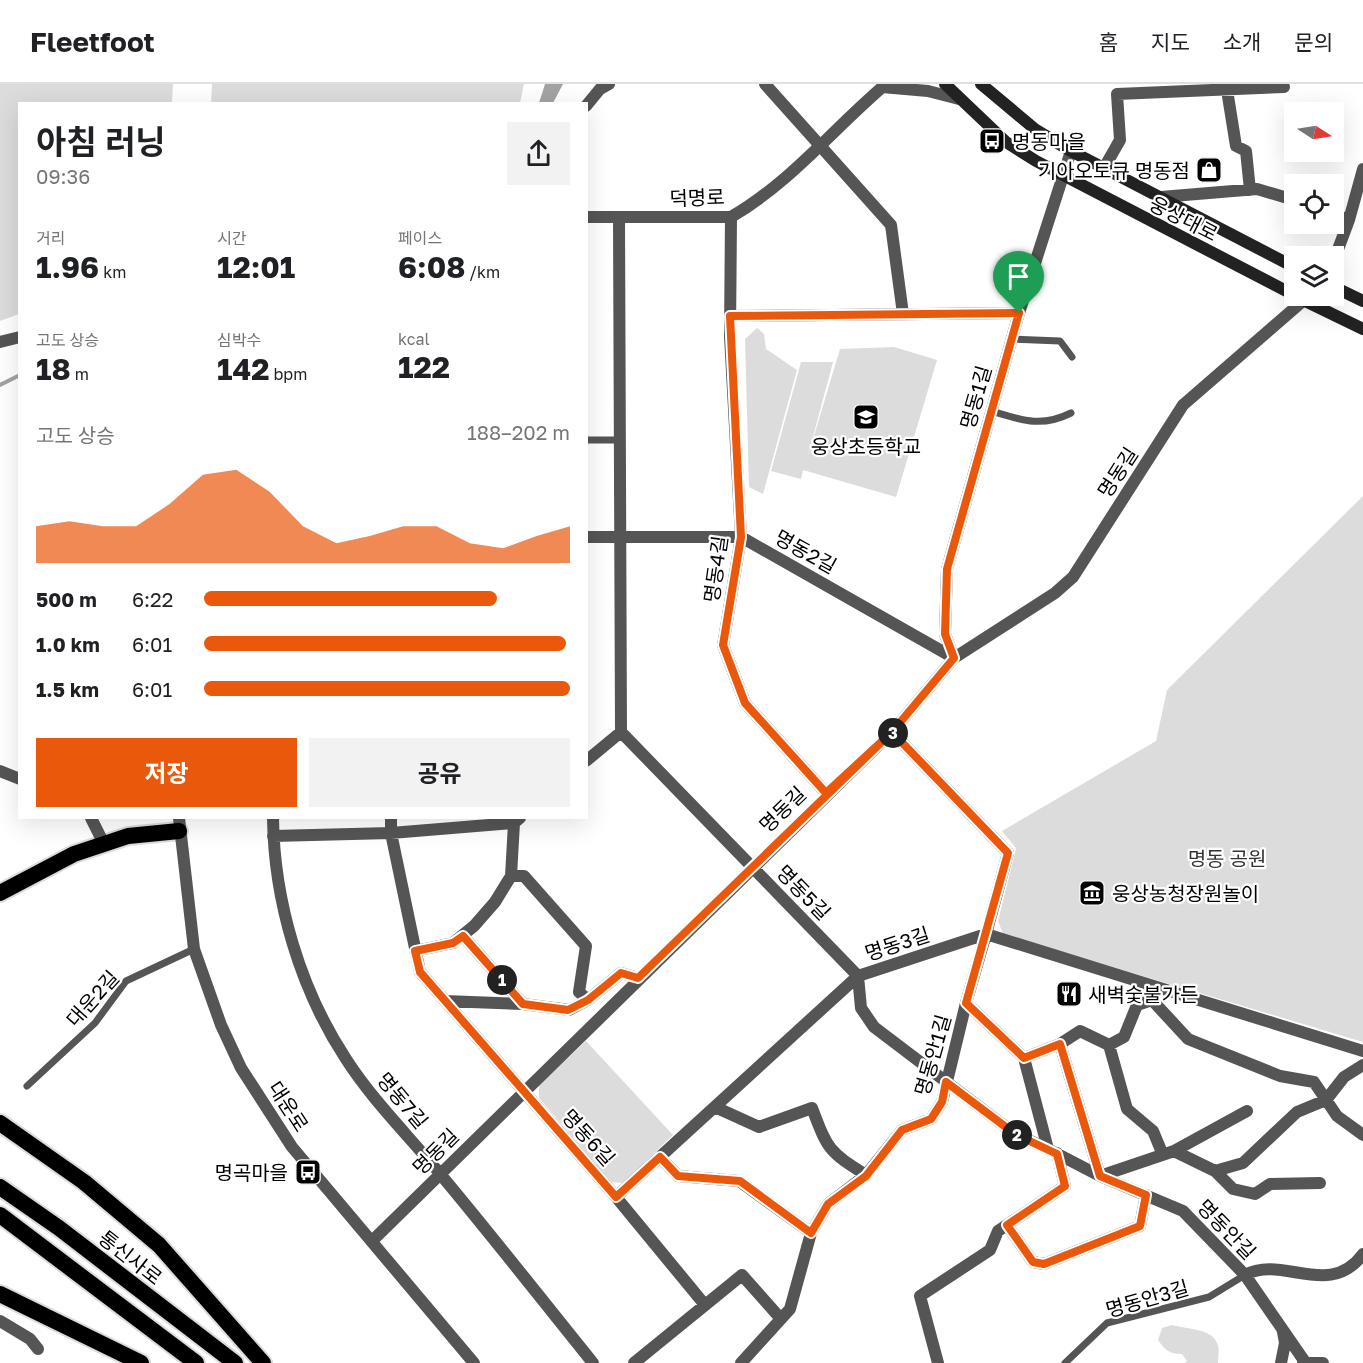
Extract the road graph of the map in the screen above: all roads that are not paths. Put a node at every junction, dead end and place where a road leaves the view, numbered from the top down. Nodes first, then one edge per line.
1 (609, 84) edge
2 (765, 84) edge
3 (945, 84) edge
4 (981, 84) edge
5 (884, 85) edge
6 (1284, 87) dead end
7 (1163, 88) edge
8 (1227, 90) junction
9 (959, 99) junction
10 (588, 103) edge
11 (821, 146) junction
12 (1071, 152) junction
13 (1104, 168) junction
14 (1363, 169) edge
15 (1062, 176) junction
16 (1250, 190) junction
17 (1284, 196) edge
18 (1161, 197) junction
19 (588, 218) edge
20 (619, 218) junction
21 (731, 218) junction
22 (1344, 218) edge
23 (1349, 220) junction
24 (1339, 246) edge
25 (1284, 262) edge
26 (1284, 290) edge
27 (1344, 292) edge
28 (1363, 301) edge
29 (1288, 306) edge
30 (1316, 306) edge
31 (1019, 313) junction
32 (903, 314) junction
33 (730, 316) junction
34 (1363, 329) edge
35 (18, 338) edge
36 (1011, 339) junction
37 (0, 342) edge
38 (1072, 357) dead end
39 (991, 411) junction
40 (1071, 413) dead end
41 (588, 440) edge
42 (618, 440) junction
43 (588, 537) edge
44 (619, 537) junction
45 (741, 537) junction
46 (954, 658) junction
47 (621, 732) junction
48 (892, 732) junction
49 (588, 759) edge
50 (0, 771) edge
51 (18, 778) edge
52 (826, 793) junction
53 (92, 819) edge
54 (273, 819) edge
55 (390, 819) edge
56 (511, 820) edge
57 (179, 824) edge
58 (391, 832) junction
59 (273, 836) junction
60 (104, 844) junction
61 (752, 866) junction
62 (511, 876) junction
63 (0, 893) edge
64 (986, 934) junction
65 (463, 936) junction
66 (194, 949) junction
67 (415, 951) junction
68 (858, 976) junction
69 (638, 978) junction
70 (1156, 987) junction
71 (588, 1000) junction
72 (1152, 1000) junction
73 (445, 1001) junction
74 (966, 1003) junction
75 (523, 1004) junction
76 (1060, 1044) junction
77 (1110, 1045) junction
78 (1363, 1051) edge
79 (1024, 1058) junction
80 (1363, 1065) edge
81 (946, 1082) junction
82 (27, 1086) dead end
83 (522, 1091) junction
84 (1326, 1100) junction
85 (715, 1107) junction
86 (1246, 1111) dead end
87 (0, 1123) edge
88 (1363, 1135) edge
89 (1052, 1151) junction
90 (1168, 1153) junction
91 (660, 1157) junction
92 (1215, 1171) junction
93 (440, 1174) junction
94 (866, 1176) junction
95 (1100, 1176) junction
96 (1320, 1183) dead end
97 (0, 1187) edge
98 (1146, 1195) junction
99 (616, 1197) junction
100 (0, 1215) edge
101 (1007, 1225) junction
102 (811, 1233) junction
103 (372, 1240) junction
104 (1363, 1254) edge
105 (1245, 1275) junction
106 (0, 1294) edge
107 (705, 1305) junction
108 (781, 1318) junction
109 (0, 1321) edge
110 (1283, 1331) junction
111 (38, 1349) dead end
112 (141, 1363) edge
113 (196, 1363) edge
114 (235, 1363) edge
115 (262, 1363) edge
116 (474, 1363) edge
117 (593, 1363) edge
118 (634, 1363) edge
119 (741, 1363) edge
120 (938, 1363) edge
121 (1065, 1363) edge
122 (1281, 1363) edge
123 (1304, 1363) edge
124 (1323, 1363) edge

1 - 10 street
2 - 11 street
3 - 9 main road, 웅상대로
4 - 12 main road, 웅상대로
5 - 9 street, 덕명로
5 - 11 street, 덕명로
6 - 8 street
7 - 8 street
7 - 13 street
8 - 16 street
9 - 15 main road, 웅상대로
11 - 21 street, 덕명로
11 - 32 street
12 - 13 main road, 웅상대로
12 - 15 street, 명동1길
13 - 18 main road, 웅상대로
14 - 23 street
15 - 26 main road, 웅상대로
15 - 31 street, 명동1길
16 - 17 street
16 - 18 street
18 - 25 main road, 웅상대로
19 - 20 street, 덕명로
20 - 21 street, 덕명로
20 - 42 street
21 - 33 street, 명동4길
22 - 23 street
23 - 24 street
27 - 28 main road
29 - 46 street, 명동길
30 - 34 main road, 웅상대로
31 - 32 street
31 - 36 street, 명동1길
32 - 33 street
33 - 45 street, 명동4길
35 - 37 street
36 - 38 lane
36 - 39 street, 명동1길
39 - 40 lane
39 - 46 street, 명동1길
41 - 42 lane
42 - 44 street
43 - 44 street, 명동2길
44 - 45 street, 명동2길
44 - 47 street
45 - 46 street, 명동2길
45 - 52 street, 명동4길
46 - 48 street, 명동길
47 - 49 street
47 - 61 street, 명동5길
48 - 52 street, 명동길
48 - 64 street
50 - 51 street
52 - 61 street, 명동길
53 - 60 street
54 - 59 street, 명동7길
55 - 58 street, 명동6길
56 - 58 street
56 - 62 street
57 - 60 highway
57 - 66 street, 대운로
58 - 59 street
58 - 67 street, 명동6길
59 - 93 street, 명동7길
60 - 63 highway
61 - 68 street, 명동5길
61 - 69 street, 명동길
62 - 65 street
62 - 71 street
64 - 68 street, 명동3길
64 - 70 street
64 - 74 street
65 - 67 street
65 - 75 street
66 - 82 lane, 대운2길
66 - 103 street, 대운로
67 - 73 street, 명동6길
68 - 81 street, 명동안길
68 - 85 street, 명동3길
69 - 71 street
69 - 83 street, 명동길
70 - 72 street
70 - 78 street
71 - 75 street
72 - 77 street
72 - 84 street
73 - 75 street
73 - 83 street, 명동6길
74 - 79 street
74 - 81 street, 명동안1길
76 - 77 street
76 - 79 street
76 - 95 street
77 - 90 street
79 - 89 street
80 - 84 street
81 - 89 street, 명동안길
81 - 94 street, 명동안1길
83 - 93 street, 명동길
83 - 99 street, 명동6길
84 - 88 street
84 - 92 street
85 - 91 street, 명동3길
85 - 94 street
86 - 90 street
87 - 115 highway
89 - 95 street, 명동안길
89 - 101 street
90 - 92 street
90 - 95 street
91 - 99 street, 명동3길
91 - 102 street
92 - 96 street
93 - 103 street, 명동길
93 - 117 street, 명동7길
94 - 102 street, 명동안1길
95 - 98 street, 명동안길
97 - 114 highway, 통신사로
98 - 101 street
98 - 105 street, 명동안길
99 - 107 street, 명동6길
100 - 113 highway
101 - 120 street
102 - 108 street, 명동안1길
103 - 116 street, 대운로
104 - 105 street
105 - 110 street, 명동안길
105 - 121 lane, 명동안3길
106 - 112 highway
107 - 108 street
107 - 118 street
108 - 119 street, 명동안1길
109 - 111 street
110 - 122 street
110 - 123 street, 명동안길
123 - 124 street

